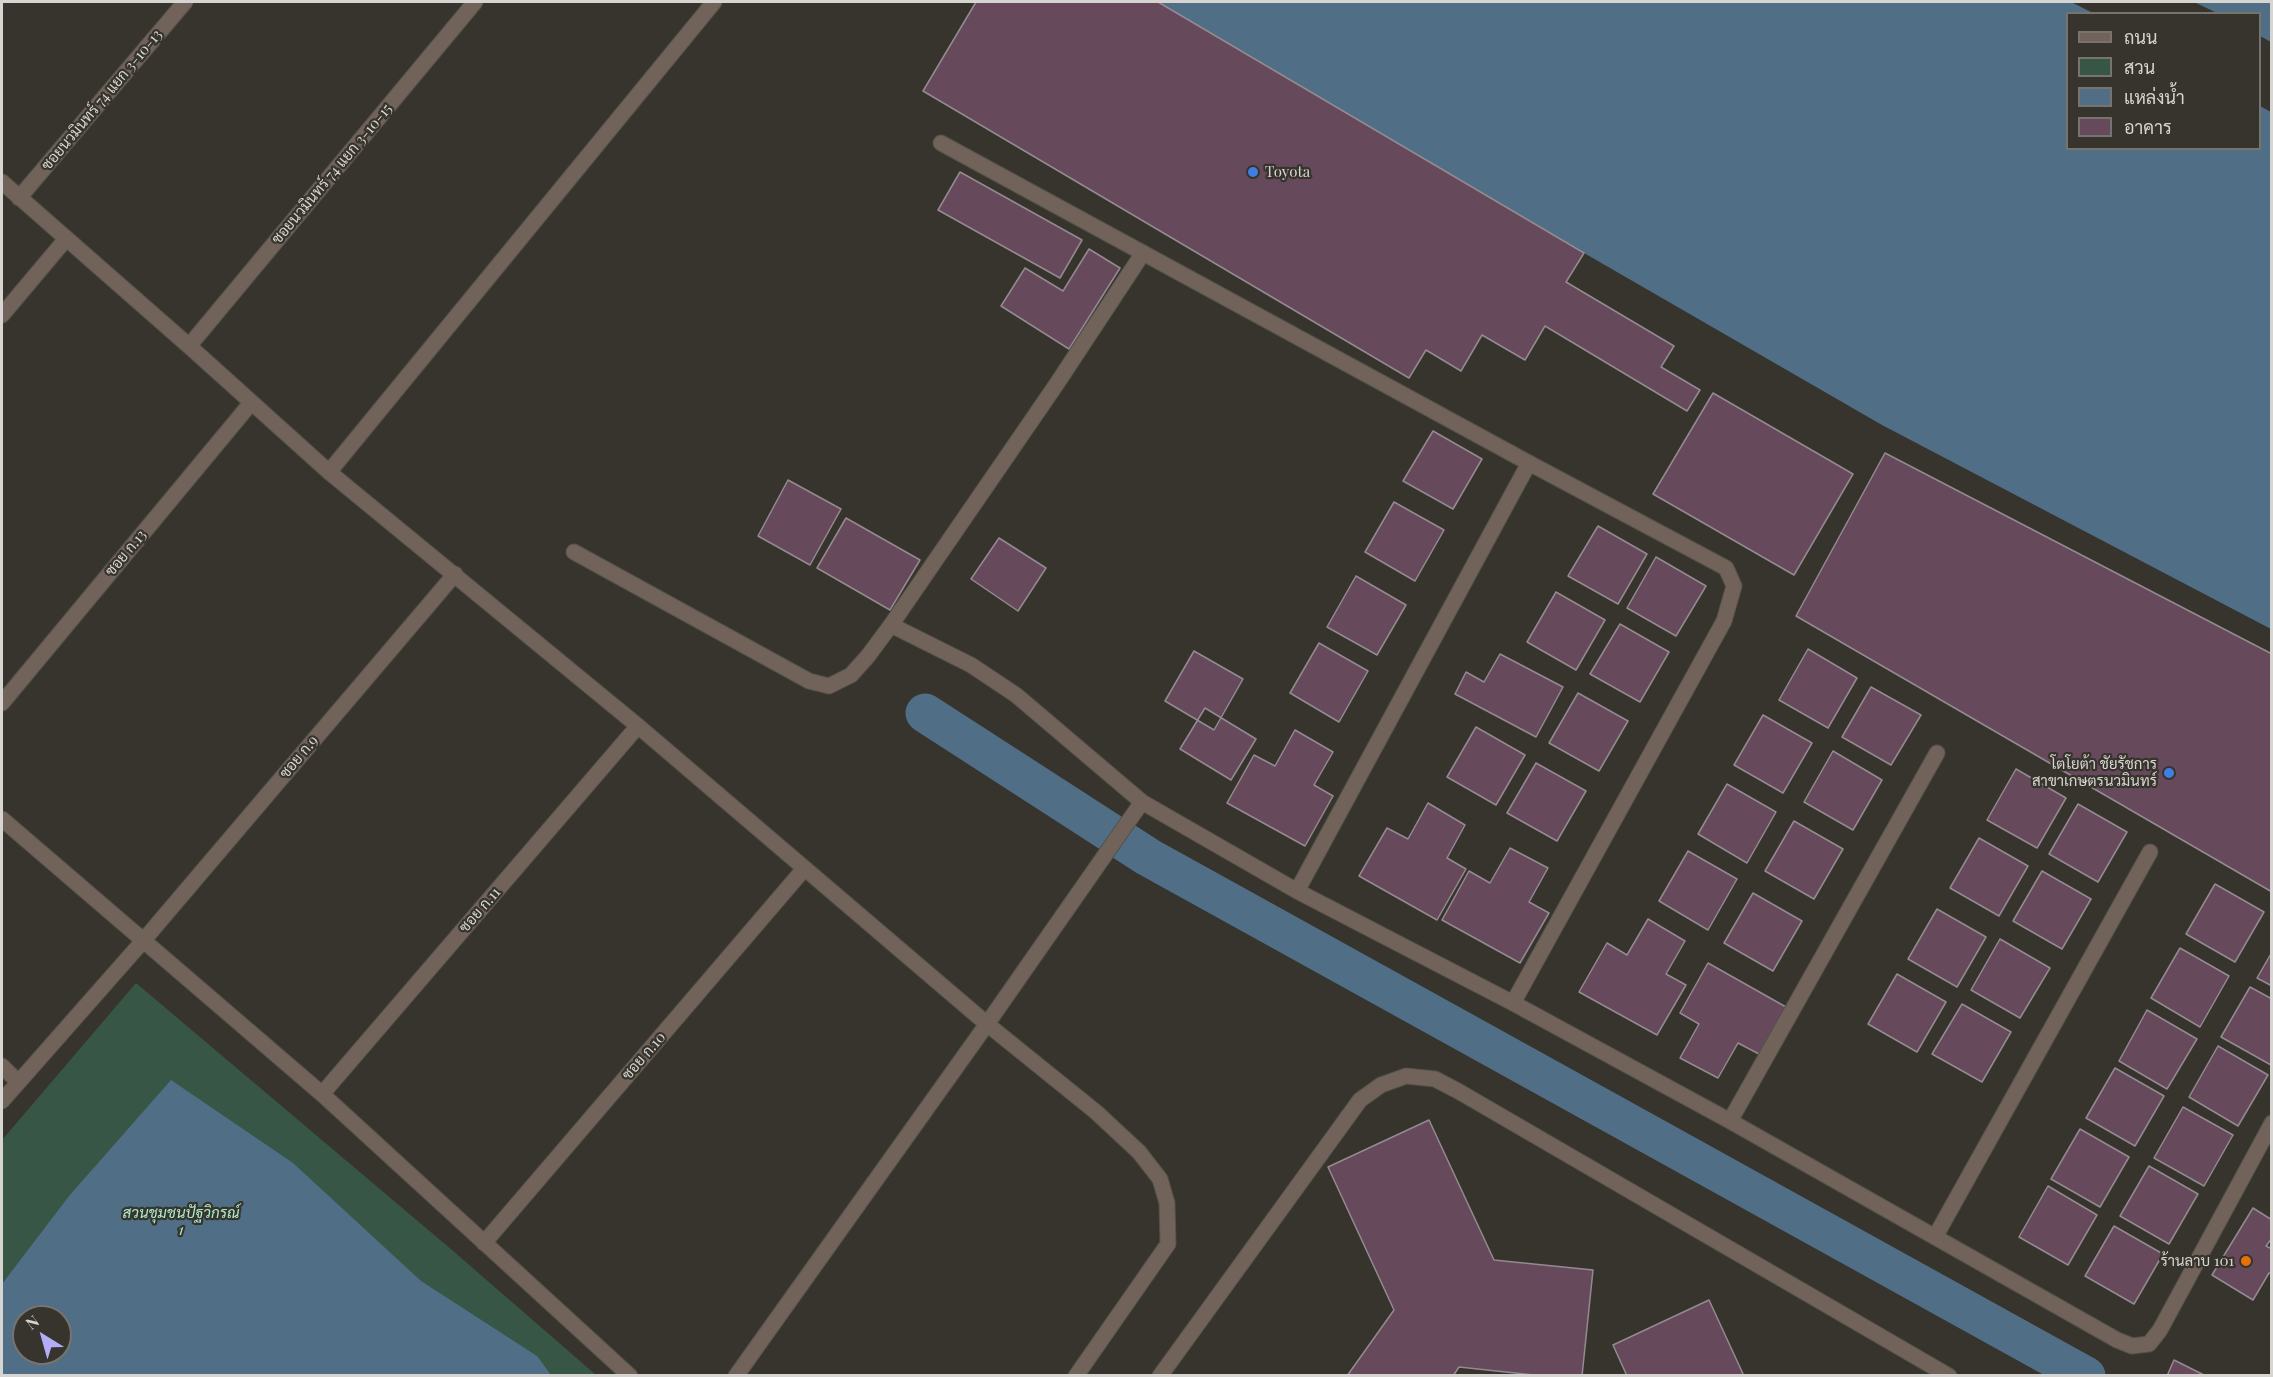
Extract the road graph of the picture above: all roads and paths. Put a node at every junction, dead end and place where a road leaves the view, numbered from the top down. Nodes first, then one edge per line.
1 (184, 2) edge
2 (475, 2) edge
3 (714, 2) edge
4 (940, 143) dead end
5 (2, 182) edge
6 (19, 198) junction
7 (66, 239) junction
8 (1143, 253) junction
9 (2, 315) edge
10 (189, 346) junction
11 (251, 403) junction
12 (1529, 463) junction
13 (328, 472) junction
14 (574, 552) dead end
15 (455, 574) junction
16 (891, 625) junction
17 (2, 703) edge
18 (638, 726) junction
19 (1937, 753) dead end
20 (1142, 802) junction
21 (2, 819) edge
22 (2150, 852) dead end
23 (804, 869) junction
24 (1297, 891) junction
25 (143, 941) junction
26 (1513, 1003) junction
27 (987, 1024) junction
28 (2, 1066) edge
29 (18, 1082) junction
30 (322, 1094) junction
31 (2, 1101) edge
32 (1730, 1121) junction
33 (2271, 1123) edge
34 (1935, 1237) junction
35 (484, 1243) junction
36 (630, 1376) edge
37 (736, 1376) edge
38 (1076, 1376) edge
39 (1160, 1376) edge
40 (1949, 1376) edge

1 - 6 street, ซอยนวมินทร์ 74 แยก 3-10-13
2 - 10 street, ซอยนวมินทร์ 74 แยก 3-10-15
3 - 13 street
4 - 8 street
5 - 6 street
6 - 7 street
7 - 9 street
7 - 10 street
8 - 12 street
8 - 16 street
10 - 11 street
11 - 13 street
11 - 17 street, ซอย ก.13
12 - 24 street
12 - 26 street
13 - 15 street
14 - 16 street
15 - 18 street
15 - 25 street, ซอย ก.9
16 - 20 street
18 - 23 street
18 - 30 street, ซอย ก.11
19 - 32 street
20 - 24 street
20 - 27 street
21 - 25 street
22 - 34 street
23 - 27 street
23 - 35 street, ซอย ก.10
24 - 26 street
25 - 29 street, ซอย ก.9
25 - 30 street
26 - 32 street
27 - 37 street
27 - 38 street
28 - 29 street
29 - 31 street, ซอย ก.9
30 - 35 street
32 - 34 street
33 - 34 street
35 - 36 street
39 - 40 street

